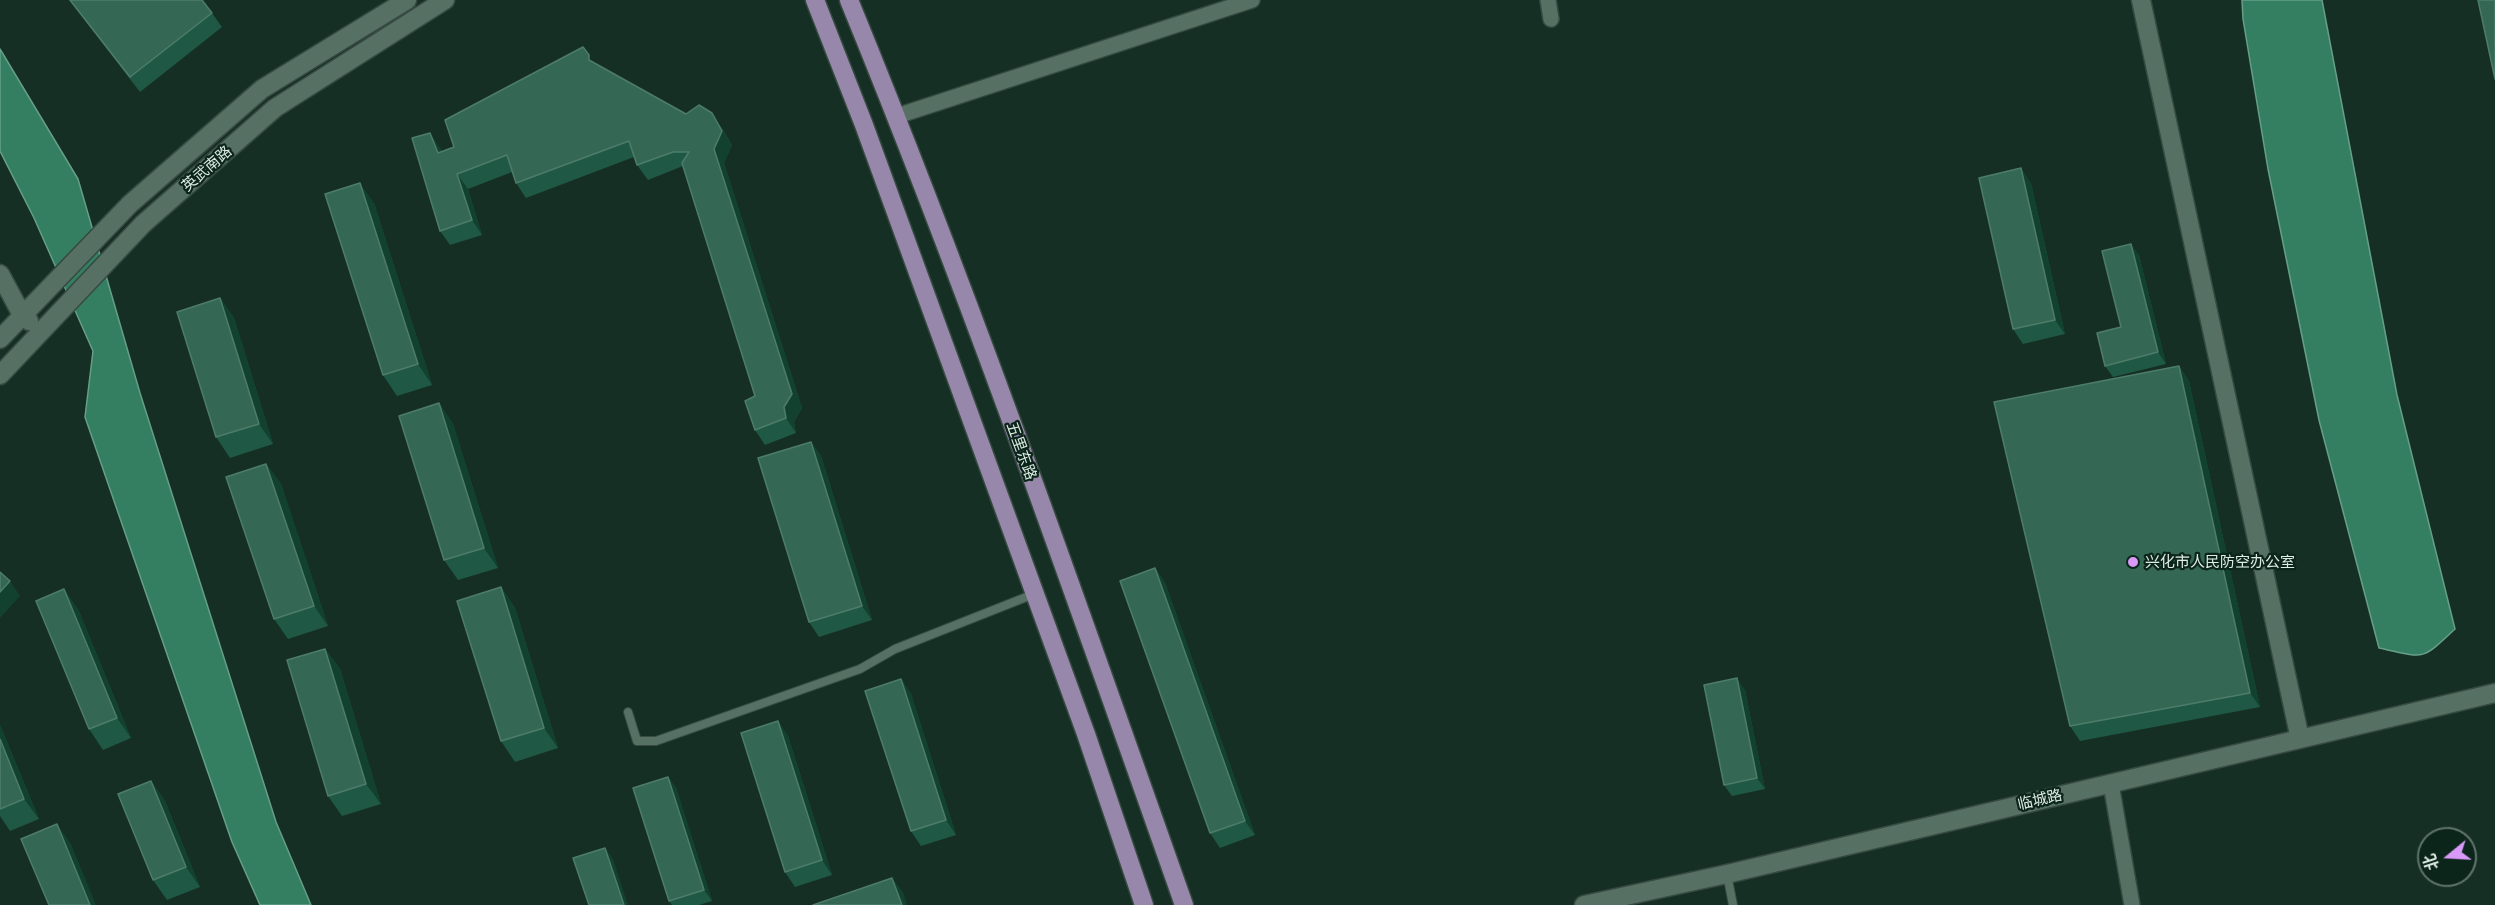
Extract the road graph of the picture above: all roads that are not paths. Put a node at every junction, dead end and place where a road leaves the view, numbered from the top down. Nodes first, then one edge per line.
1 (407, 0) edge
2 (445, 0) edge
3 (815, 0) edge
4 (849, 0) edge
5 (1252, 0) edge
6 (1548, 0) edge
7 (2141, 0) edge
8 (1551, 19) dead end
9 (897, 116) junction
10 (0, 274) edge
11 (22, 315) junction
12 (40, 332) junction
13 (0, 339) edge
14 (0, 375) edge
15 (1034, 594) junction
16 (2495, 693) edge
17 (628, 712) dead end
18 (2300, 739) junction
19 (2111, 784) junction
20 (1727, 874) junction
21 (1144, 905) edge
22 (1184, 905) edge
23 (1584, 905) edge
24 (1733, 905) edge
25 (2132, 905) edge

1 - 11 street, 英武南路
2 - 12 street, 英武南路
3 - 15 main road
4 - 9 main road, 五里东路
5 - 9 street
6 - 8 street
7 - 18 street
9 - 22 main road, 五里东路
10 - 11 street
11 - 12 street
11 - 13 street, 英武南路
12 - 14 street, 英武南路
15 - 17 lane
15 - 21 main road
16 - 18 street, 临城路
18 - 19 street, 临城路
19 - 20 street, 临城路
19 - 25 street
20 - 23 street, 临城路
20 - 24 lane

